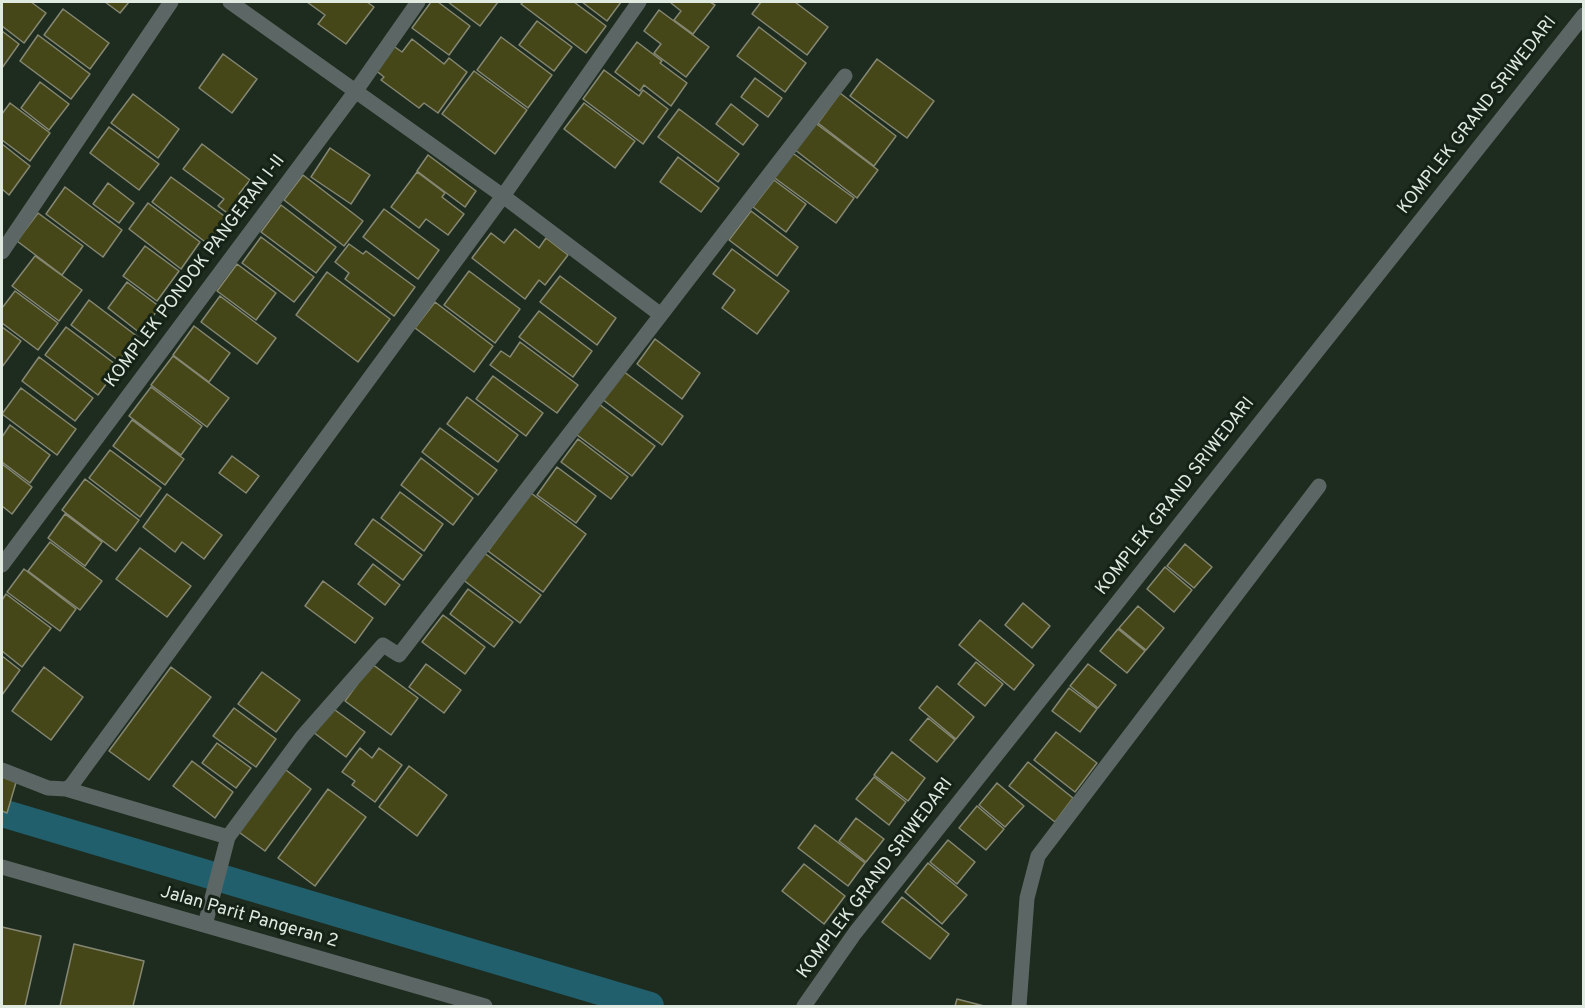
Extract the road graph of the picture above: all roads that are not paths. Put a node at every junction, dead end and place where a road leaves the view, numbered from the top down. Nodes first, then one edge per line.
1 (171, 2) edge
2 (230, 2) edge
3 (418, 2) edge
4 (639, 2) edge
5 (1584, 15) edge
6 (845, 76) dead end
7 (355, 92) junction
8 (503, 196) junction
9 (2, 252) edge
10 (661, 315) junction
11 (1319, 486) dead end
12 (2, 565) edge
13 (2, 770) edge
14 (66, 789) junction
15 (227, 844) junction
16 (2, 867) edge
17 (207, 918) junction
18 (485, 1006) edge
19 (804, 1006) edge
20 (1019, 1006) edge

1 - 9 street
2 - 7 street
3 - 7 street, KOMPLEK PONDOK PANGERAN I-II
4 - 8 street
5 - 19 street, KOMPLEK GRAND SRIWEDARI
6 - 10 street
7 - 8 street
7 - 12 street, KOMPLEK PONDOK PANGERAN I-II
8 - 10 street
8 - 14 street
10 - 15 street
11 - 20 street
13 - 14 street
14 - 15 street
15 - 17 street
16 - 17 street, Jalan Parit Pangeran 2
17 - 18 street, Jalan Parit Pangeran 2

